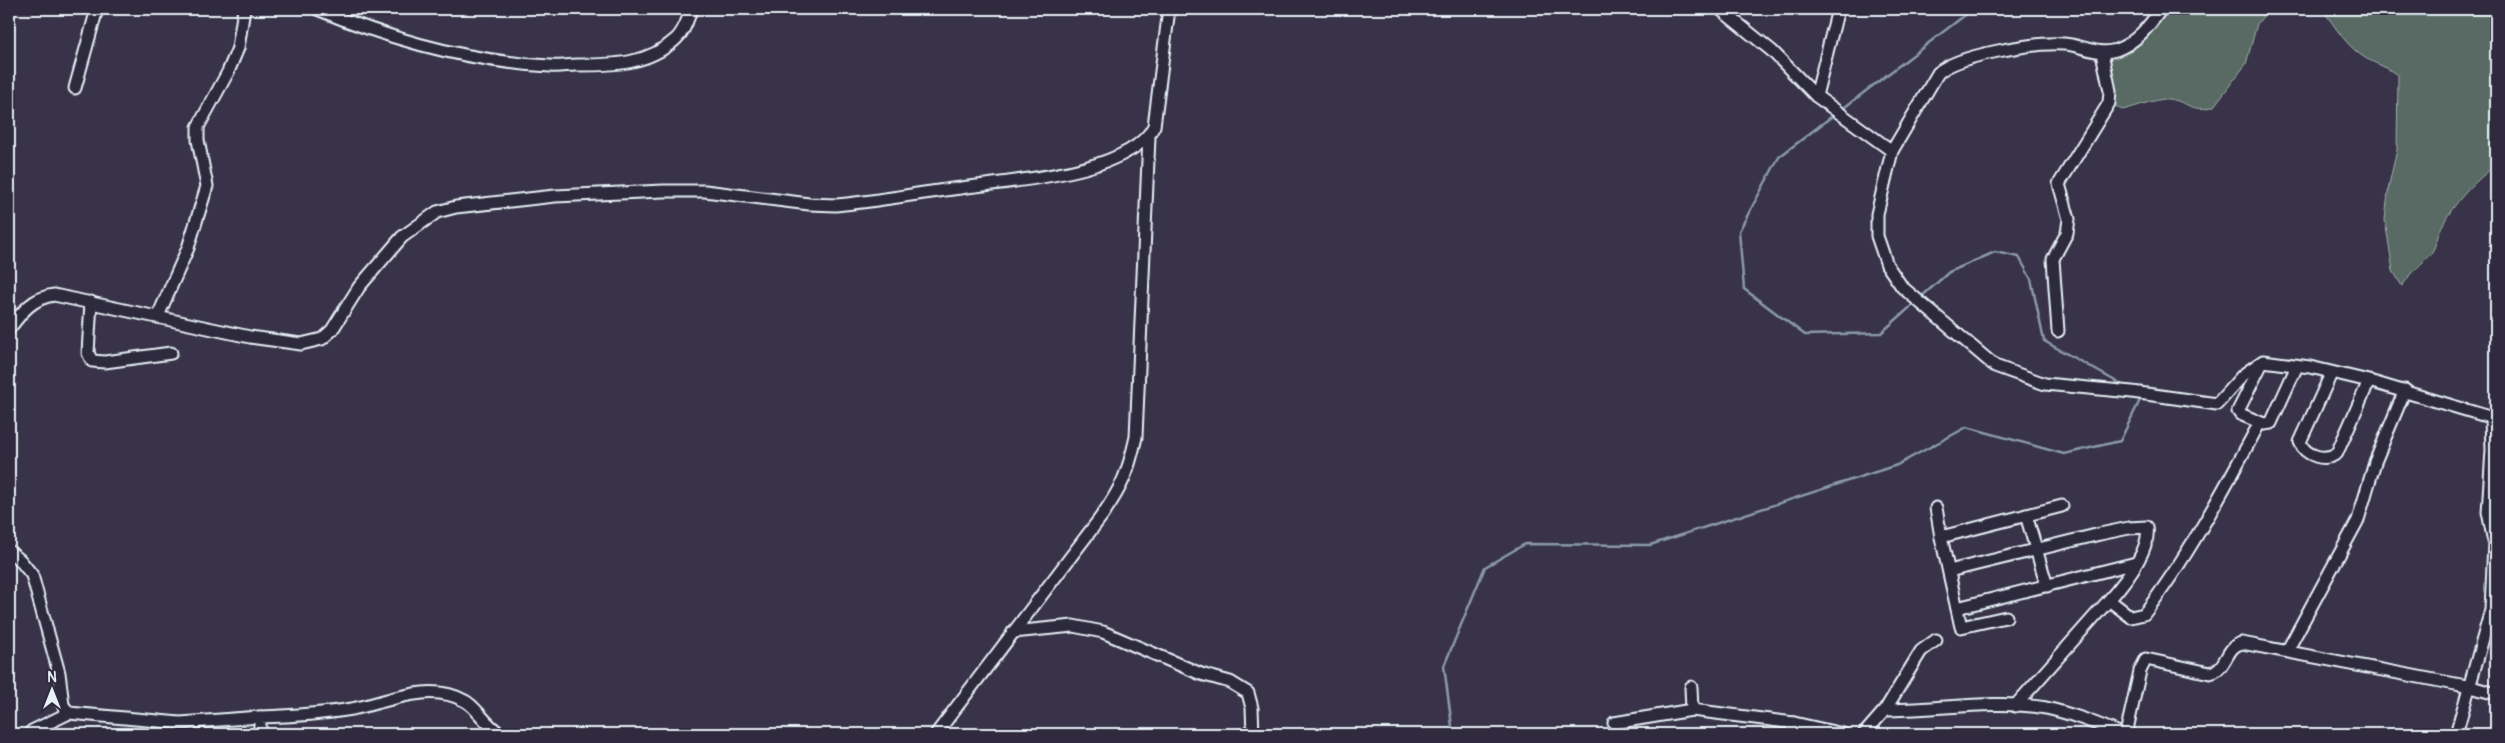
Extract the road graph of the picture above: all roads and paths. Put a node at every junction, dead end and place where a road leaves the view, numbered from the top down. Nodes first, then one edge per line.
1 (97, 9) edge
2 (244, 9) edge
3 (317, 9) edge
4 (692, 9) edge
5 (1169, 9) edge
6 (1720, 9) edge
7 (1838, 9) edge
8 (2161, 9) edge
9 (2102, 53) junction
10 (75, 88) dead end
11 (1816, 96) junction
12 (1149, 137) junction
13 (1892, 151) junction
14 (91, 302) junction
15 (158, 316) junction
16 (9, 329) edge
17 (2058, 331) dead end
18 (171, 353) dead end
19 (2264, 361) junction
20 (2297, 366) junction
21 (2331, 374) junction
22 (2369, 380) junction
23 (2405, 390) junction
24 (2494, 418) edge
25 (2258, 426) dead end
26 (2062, 506) dead end
27 (1936, 508) dead end
28 (2026, 515) junction
29 (1942, 537) junction
30 (2495, 542) edge
31 (2036, 550) junction
32 (9, 551) edge
33 (2136, 563) junction
34 (1949, 572) junction
35 (2047, 586) junction
36 (2494, 599) edge
37 (2109, 600) junction
38 (1957, 608) junction
39 (2006, 616) dead end
40 (1013, 632) junction
41 (1936, 640) dead end
42 (2287, 651) junction
43 (1691, 687) dead end
44 (2471, 687) junction
45 (2496, 694) edge
46 (2014, 706) junction
47 (1692, 710) junction
48 (1885, 710) junction
49 (69, 713) junction
50 (260, 717) junction
51 (1614, 723) dead end
52 (1792, 729) edge
53 (30, 734) edge
54 (260, 734) edge
55 (502, 734) edge
56 (936, 734) edge
57 (1253, 734) edge
58 (1843, 734) edge
59 (1864, 734) edge
60 (2124, 734) edge
61 (2456, 734) edge

1 - 10 street
2 - 15 street
3 - 4 street
5 - 12 street
6 - 11 street
7 - 11 street
8 - 9 street
9 - 13 street
9 - 17 street
11 - 13 street
12 - 15 street
12 - 40 street
13 - 19 street
14 - 15 street
14 - 16 street
14 - 18 street
19 - 20 street
19 - 20 street
20 - 21 street
21 - 22 street
21 - 22 street
22 - 23 street
23 - 24 street
23 - 42 street
24 - 30 street
25 - 37 street
26 - 28 street
27 - 29 street
28 - 29 street
28 - 31 street
29 - 34 street
30 - 36 street
31 - 33 street
31 - 34 street
31 - 35 street
32 - 49 street
33 - 35 street
33 - 37 street
34 - 38 street
35 - 38 street
36 - 44 street
37 - 46 street
38 - 39 street
40 - 56 street
40 - 57 street
41 - 48 street
42 - 44 street
42 - 60 street
43 - 47 street
44 - 45 street
44 - 61 street
46 - 48 street
46 - 60 street
47 - 51 street
47 - 52 street
48 - 59 street
49 - 50 street
49 - 53 street
50 - 54 street
50 - 55 street
52 - 58 street

